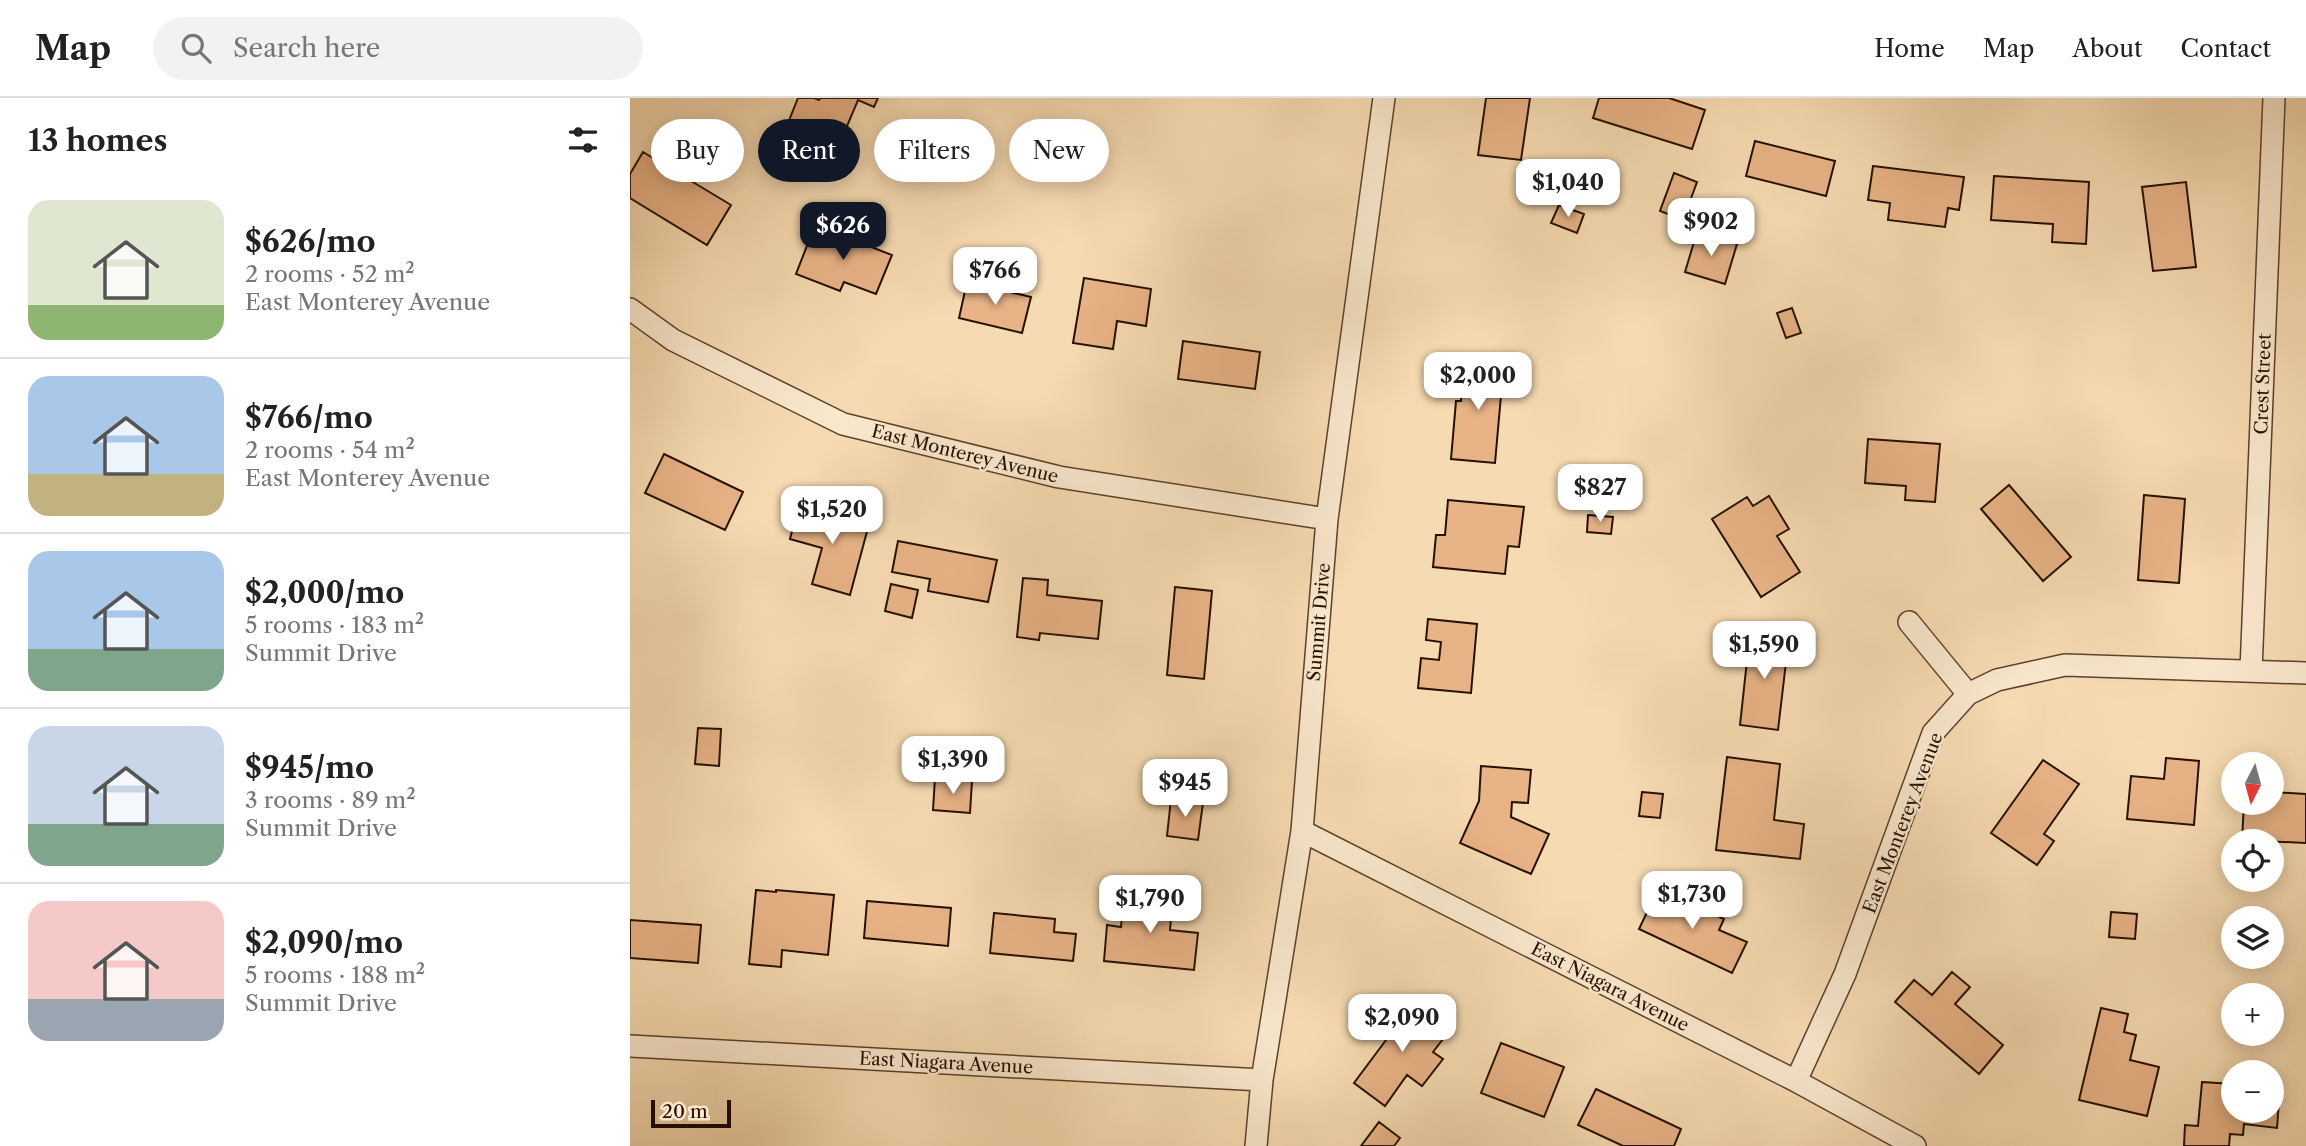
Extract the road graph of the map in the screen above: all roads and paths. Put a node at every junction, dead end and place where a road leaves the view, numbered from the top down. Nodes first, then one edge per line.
1 (1384, 98) edge
2 (2274, 98) edge
3 (630, 309) edge
4 (1327, 519) junction
5 (1909, 622) dead end
6 (2252, 671) junction
7 (2306, 673) edge
8 (1968, 694) junction
9 (1302, 831) junction
10 (630, 1046) edge
11 (1262, 1080) junction
12 (1796, 1081) junction
13 (1256, 1146) edge
14 (1915, 1146) edge

1 - 4 street, Summit Drive
2 - 6 street, Crest Street
3 - 4 street, East Monterey Avenue
4 - 9 street, Summit Drive
5 - 8 street
6 - 7 street, East Monterey Avenue
6 - 8 street, East Monterey Avenue
8 - 12 street, East Monterey Avenue
9 - 11 street, Summit Drive
9 - 12 street, East Niagara Avenue
10 - 11 street, East Niagara Avenue
11 - 13 street, Summit Drive
12 - 14 street, East Niagara Avenue

